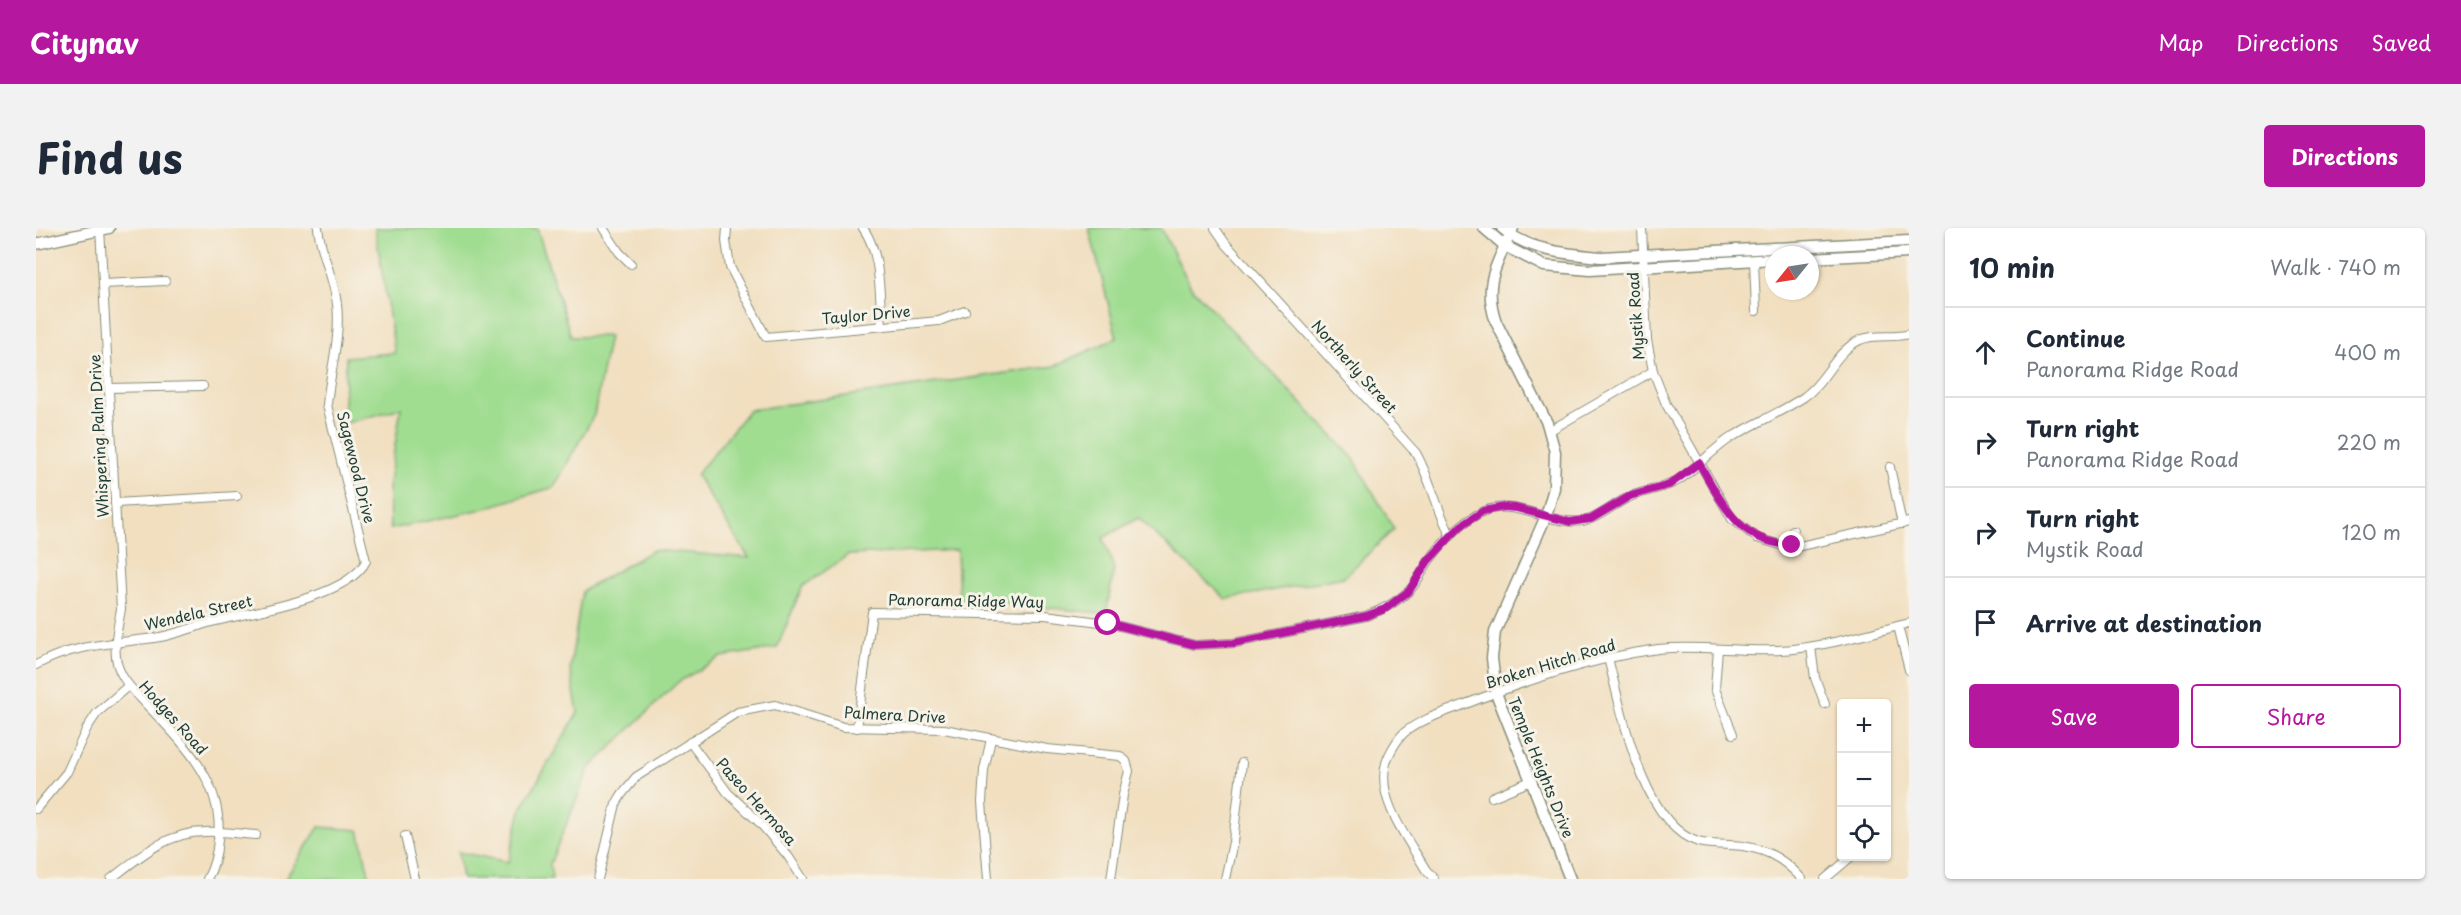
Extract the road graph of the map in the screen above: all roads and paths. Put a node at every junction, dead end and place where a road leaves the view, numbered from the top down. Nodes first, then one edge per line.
1 (318, 228) edge
2 (603, 228) edge
3 (727, 228) edge
4 (863, 228) edge
5 (1215, 228) edge
6 (1484, 228) edge
7 (1642, 228) edge
8 (103, 229) edge
9 (1508, 230) edge
10 (1909, 241) edge
11 (36, 244) edge
12 (1505, 246) junction
13 (1909, 253) edge
14 (1644, 254) junction
15 (1819, 258) edge
16 (1765, 259) edge
17 (1754, 260) junction
18 (631, 264) dead end
19 (1645, 267) junction
20 (165, 281) dead end
21 (103, 284) junction
22 (965, 311) dead end
23 (1756, 311) dead end
24 (882, 326) junction
25 (1909, 334) edge
26 (1653, 371) junction
27 (203, 386) dead end
28 (109, 388) junction
29 (1550, 431) junction
30 (1699, 463) junction
31 (1890, 467) dead end
32 (237, 496) dead end
33 (115, 503) junction
34 (1546, 516) junction
35 (1906, 523) edge
36 (1793, 530) dead end
37 (1451, 536) junction
38 (1792, 545) junction
39 (362, 570) joint
40 (1909, 623) edge
41 (1898, 626) junction
42 (115, 642) junction
43 (1810, 646) junction
44 (1718, 649) junction
45 (1608, 658) junction
46 (36, 665) edge
47 (1909, 670) edge
48 (128, 686) junction
49 (1496, 693) junction
50 (1825, 704) dead end
51 (857, 728) junction
52 (1733, 734) dead end
53 (991, 739) junction
54 (690, 742) junction
55 (1242, 763) dead end
56 (1531, 781) junction
57 (1492, 797) dead end
58 (36, 809) edge
59 (219, 832) junction
60 (256, 835) dead end
61 (405, 836) dead end
62 (1846, 861) edge
63 (111, 879) edge
64 (207, 879) edge
65 (415, 879) edge
66 (598, 879) edge
67 (802, 879) edge
68 (988, 879) edge
69 (1111, 879) edge
70 (1225, 879) edge
71 (1434, 879) edge
72 (1570, 879) edge
73 (1802, 879) edge
74 (1825, 879) edge

1 - 39 street, Sagewood Drive
2 - 18 street
3 - 24 street, Taylor Drive
4 - 24 street
5 - 37 street, Northerly Street
6 - 12 street
7 - 14 street, Mystik Road
8 - 11 street
8 - 21 street, Whispering Palm Drive
9 - 12 street, Temple Heights Drive
9 - 14 street
10 - 14 street
12 - 19 street
12 - 29 street, Temple Heights Drive
13 - 15 street
14 - 19 street, Mystik Road
16 - 17 street
17 - 19 street
17 - 23 street
19 - 26 street, Mystik Road
20 - 21 street
21 - 28 street, Whispering Palm Drive
22 - 24 street, Taylor Drive
25 - 30 street
26 - 29 street
26 - 30 street, Mystik Road
27 - 28 street
28 - 33 street, Whispering Palm Drive
29 - 34 street, Temple Heights Drive
30 - 34 street
30 - 38 street, Mystik Road
31 - 35 street
32 - 33 street
33 - 42 street, Whispering Palm Drive
34 - 37 street
34 - 49 street, Temple Heights Drive
35 - 38 street, Mystik Road
36 - 38 street
37 - 51 street, Panorama Ridge Way
39 - 42 street, Wendela Street
40 - 41 street, Broken Hitch Road
41 - 43 street, Broken Hitch Road
41 - 47 street
42 - 46 street, Wendela Street
42 - 48 street, Hodges Road
43 - 44 street, Broken Hitch Road
43 - 50 street
44 - 45 street, Broken Hitch Road
44 - 52 street
45 - 49 street, Broken Hitch Road
45 - 73 street
48 - 58 street
48 - 59 street, Hodges Road
49 - 56 street, Temple Heights Drive
49 - 71 street, Broken Hitch Road
51 - 53 street, Palmera Drive
51 - 54 street, Palmera Drive
53 - 68 street
53 - 69 street, Palmera Drive
54 - 66 street, Palmera Drive
54 - 67 street, Paseo Hermosa
55 - 70 street
56 - 57 street
56 - 72 street, Temple Heights Drive
59 - 60 street
59 - 63 street
59 - 64 street, Hodges Road
61 - 65 street
62 - 74 street

